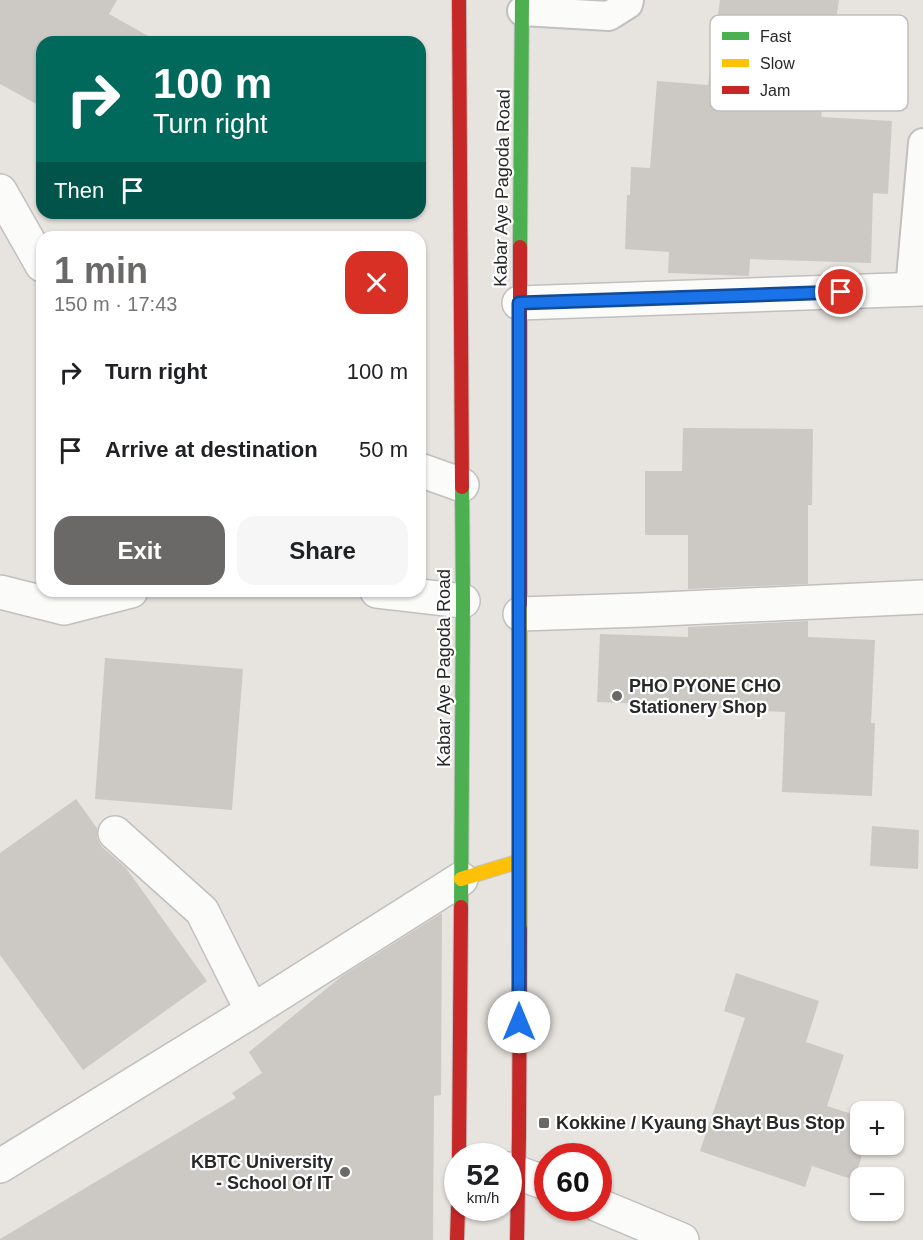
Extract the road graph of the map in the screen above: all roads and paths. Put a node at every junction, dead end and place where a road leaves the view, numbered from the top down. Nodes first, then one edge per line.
1 (459, 0) edge
2 (629, 0) edge
3 (522, 6) edge
4 (923, 143) edge
5 (0, 191) edge
6 (36, 254) edge
7 (916, 289) edge
8 (519, 303) junction
9 (426, 472) edge
10 (462, 485) junction
11 (0, 592) edge
12 (107, 597) edge
13 (426, 597) edge
14 (923, 597) edge
15 (463, 601) junction
16 (520, 614) junction
17 (116, 833) dead end
18 (520, 861) junction
19 (461, 879) junction
20 (252, 1011) junction
21 (460, 1143) edge
22 (518, 1143) edge
23 (0, 1166) edge
24 (612, 1211) edge
25 (458, 1221) edge
26 (516, 1221) edge
27 (457, 1240) edge
28 (517, 1240) edge
29 (682, 1240) edge

1 - 10 main road, Kabar Aye Pagoda Road
2 - 3 lane
3 - 8 main road, Kabar Aye Pagoda Road
4 - 7 lane
5 - 6 street
7 - 8 street
8 - 16 main road, Kabar Aye Pagoda Road
9 - 10 street
10 - 15 main road, Kabar Aye Pagoda Road
11 - 12 street
13 - 15 street
14 - 16 street
15 - 19 main road, Kabar Aye Pagoda Road
16 - 18 main road, Kabar Aye Pagoda Road
17 - 20 street
18 - 19 main road
18 - 22 main road, Kabar Aye Pagoda Road
19 - 20 street
19 - 21 main road, Kabar Aye Pagoda Road
20 - 23 street
24 - 29 street
25 - 27 main road
26 - 28 main road, Kabar Aye Pagoda Road

